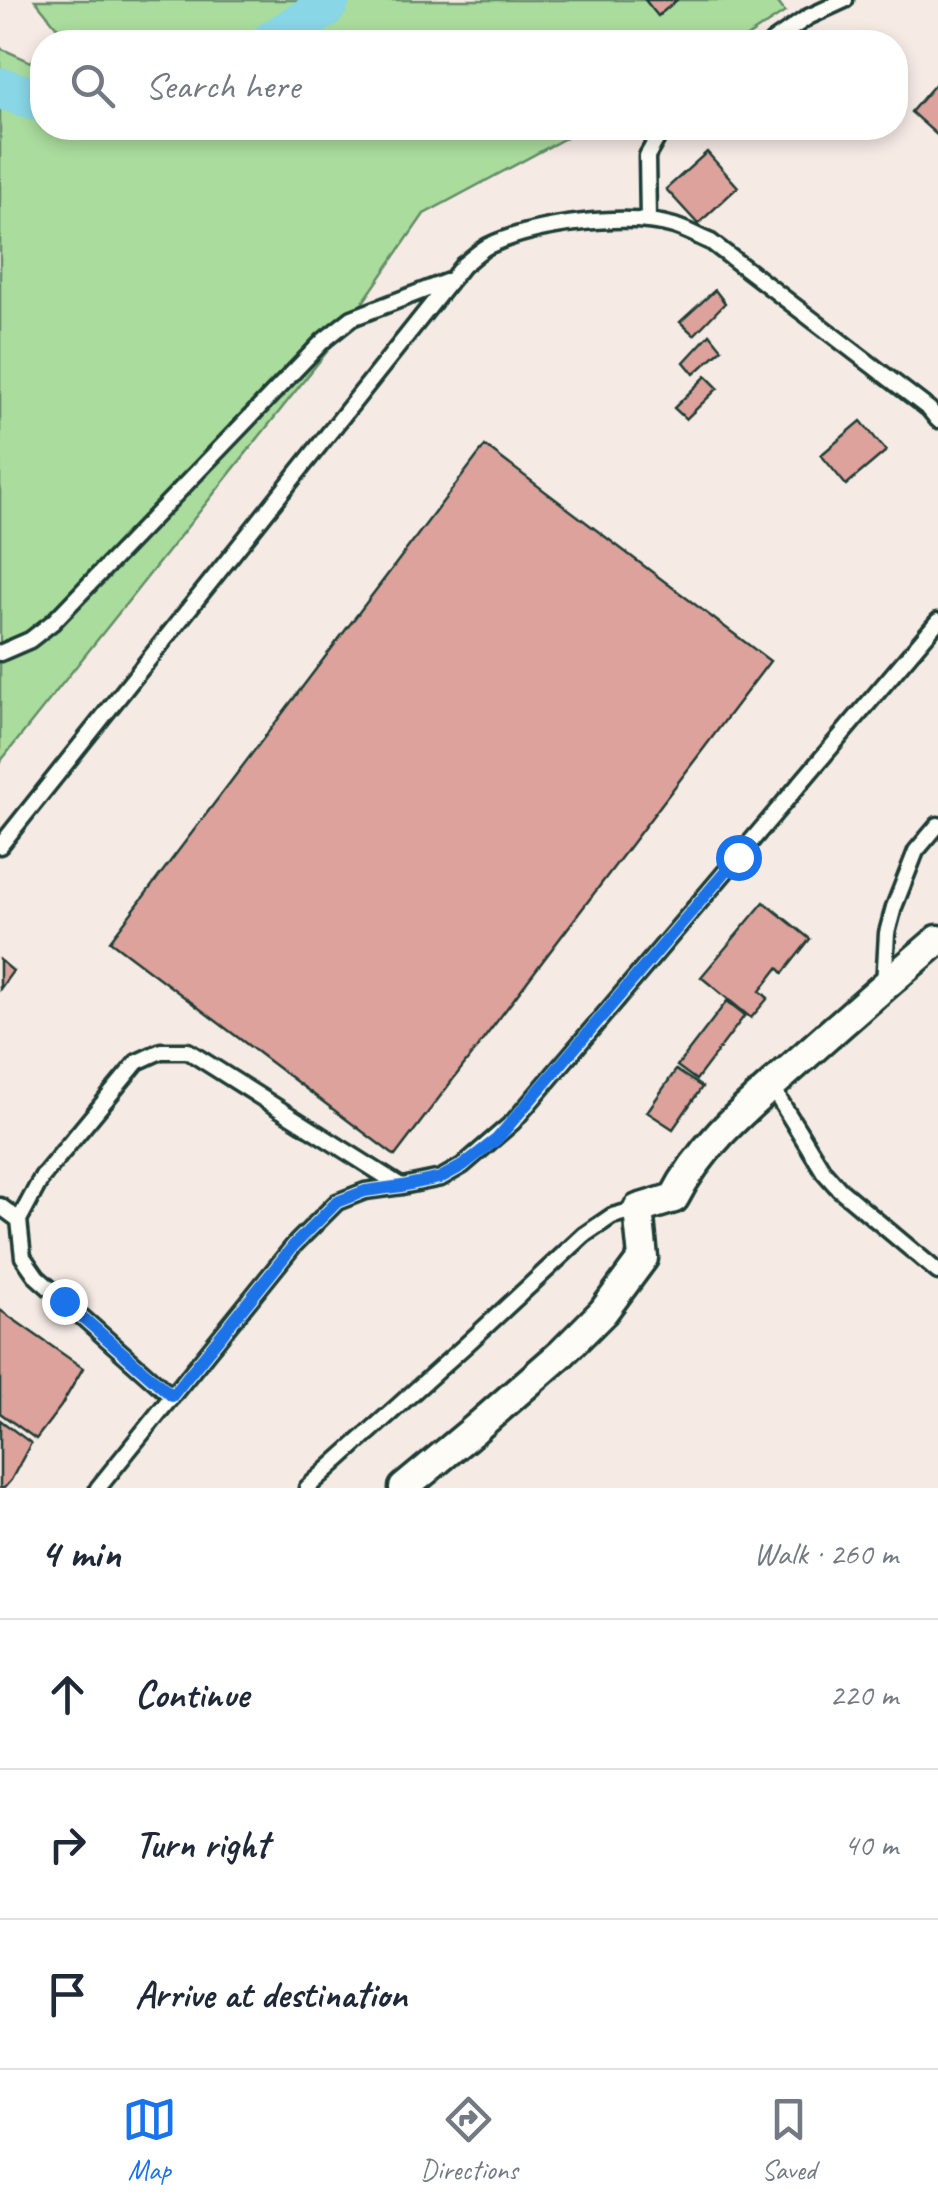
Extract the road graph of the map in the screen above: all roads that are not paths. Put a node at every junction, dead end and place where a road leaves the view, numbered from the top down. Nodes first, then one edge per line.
1 (845, 0) edge
2 (790, 30) edge
3 (656, 140) edge
4 (648, 221) junction
5 (451, 280) junction
6 (935, 413) edge
7 (938, 621) edge
8 (0, 653) edge
9 (938, 825) edge
10 (0, 846) edge
11 (938, 940) edge
12 (884, 986) junction
13 (770, 1086) junction
14 (402, 1186) junction
15 (0, 1206) edge
16 (638, 1209) junction
17 (19, 1220) junction
18 (938, 1272) edge
19 (172, 1396) junction
20 (98, 1488) edge
21 (307, 1488) edge
22 (404, 1488) edge

1 - 2 lane
3 - 4 lane
4 - 5 lane
4 - 6 lane
5 - 8 lane
5 - 10 lane
7 - 14 lane
9 - 12 lane
11 - 12 street
12 - 13 street
13 - 16 street
13 - 18 lane
14 - 17 lane
14 - 19 lane
15 - 17 lane
16 - 21 lane
16 - 22 street
17 - 19 lane
19 - 20 lane

